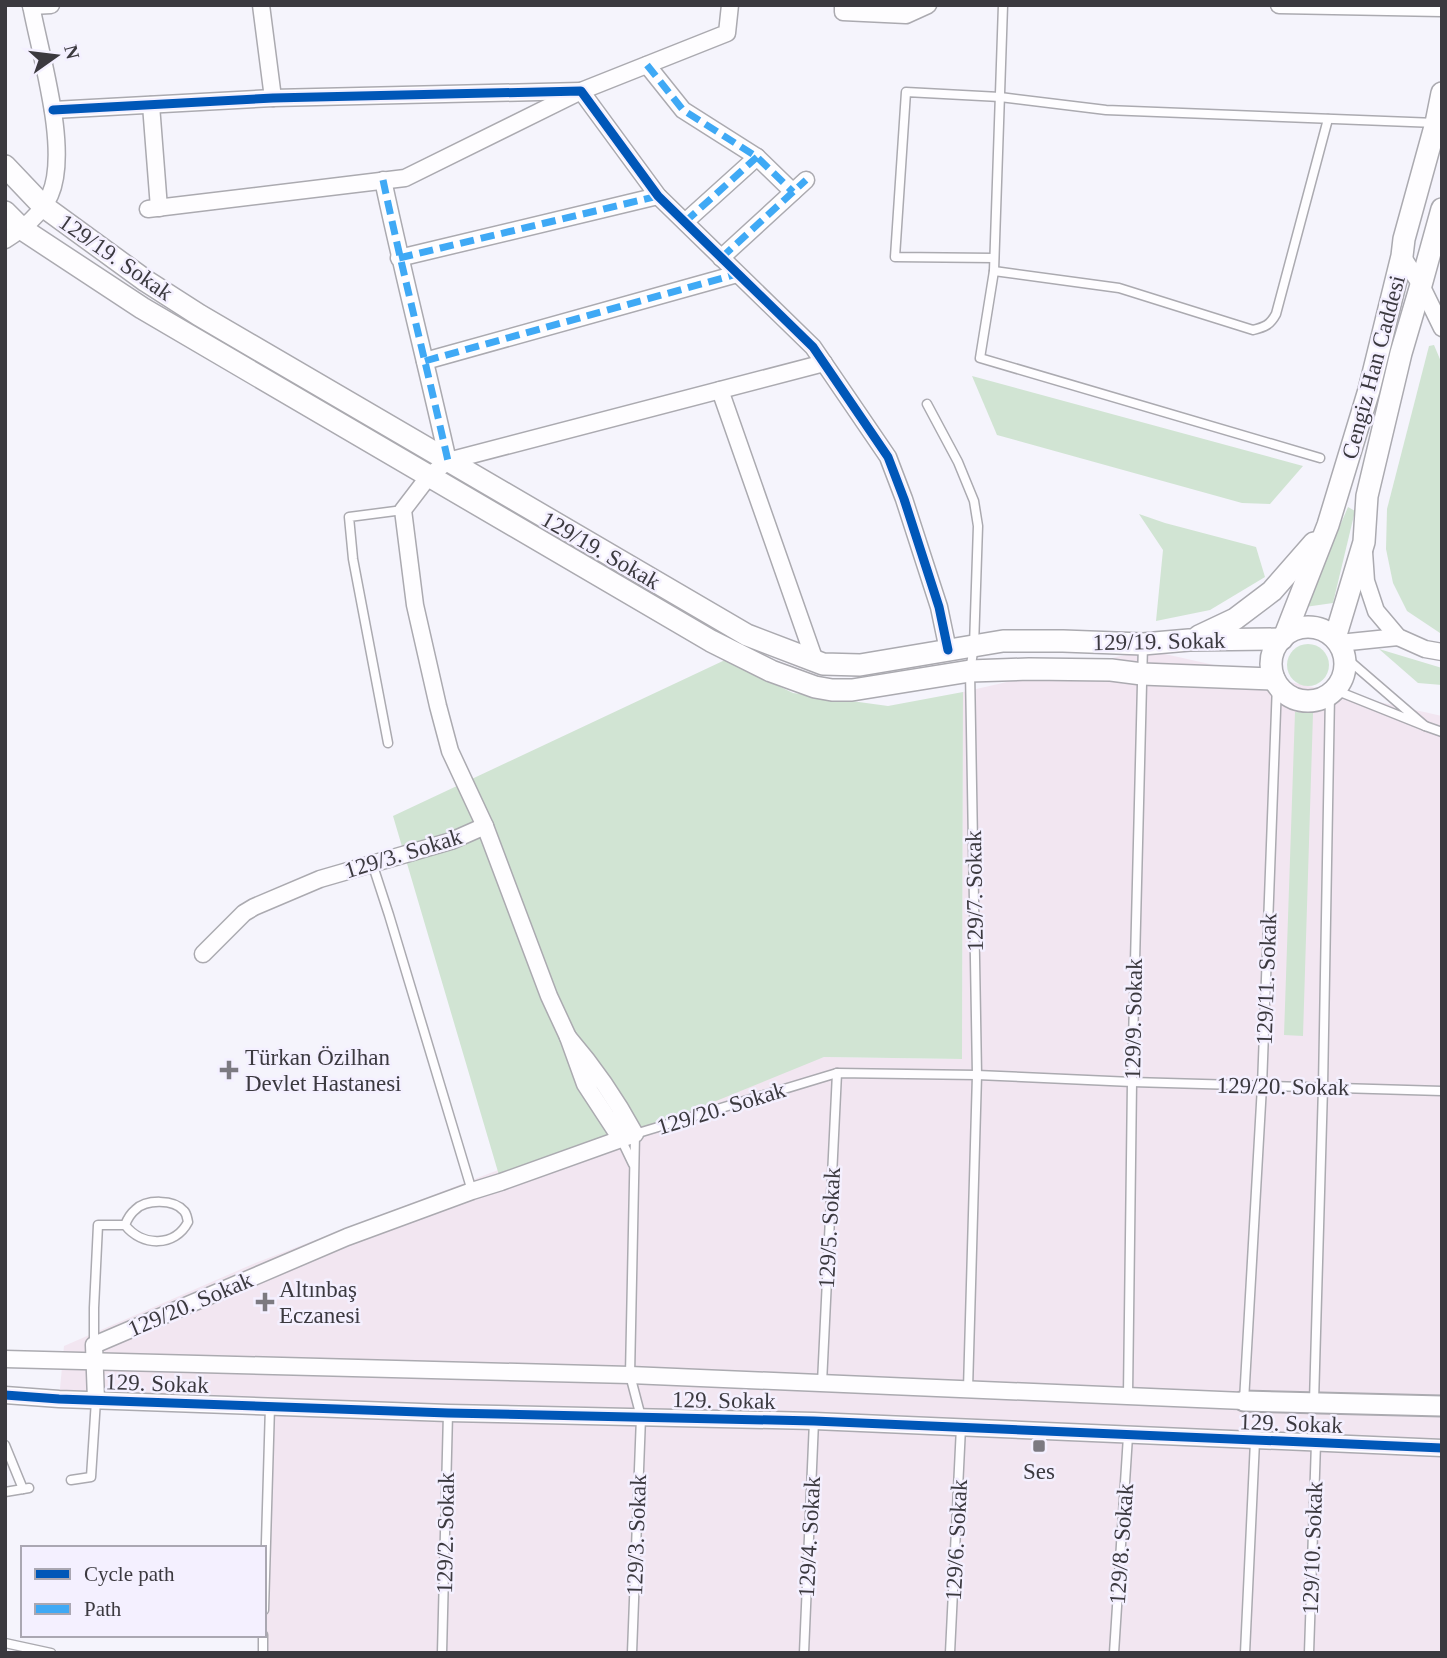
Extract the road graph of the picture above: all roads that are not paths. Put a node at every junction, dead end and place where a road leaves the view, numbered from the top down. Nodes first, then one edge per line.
1 (51, 5) edge
2 (261, 5) edge
3 (730, 5) edge
4 (843, 5) edge
5 (928, 5) edge
6 (1003, 5) edge
7 (1279, 5) edge
8 (31, 6) edge
9 (1442, 8) edge
10 (647, 65) junction
11 (581, 91) junction
12 (1442, 93) edge
13 (1000, 97) junction
14 (273, 98) junction
15 (151, 105) junction
16 (53, 110) junction
17 (1328, 119) junction
18 (1436, 123) junction
19 (757, 157) junction
20 (5, 166) edge
21 (383, 180) junction
22 (806, 180) dead end
23 (793, 192) junction
24 (658, 196) junction
25 (43, 205) junction
26 (1442, 209) edge
27 (5, 212) edge
28 (685, 222) junction
29 (14, 235) edge
30 (1402, 256) junction
31 (399, 258) junction
32 (721, 258) junction
33 (994, 258) junction
34 (994, 271) junction
35 (737, 274) junction
36 (1421, 285) junction
37 (1442, 328) edge
38 (425, 361) junction
39 (824, 363) junction
40 (720, 390) junction
41 (927, 404) dead end
42 (1320, 458) dead end
43 (448, 461) junction
44 (429, 476) junction
45 (403, 509) junction
46 (1328, 525) junction
47 (1364, 542) junction
48 (1283, 637) junction
49 (1398, 637) junction
50 (1189, 640) junction
51 (1143, 644) junction
52 (974, 646) junction
53 (1340, 646) junction
54 (948, 650) junction
55 (1442, 652) edge
56 (815, 661) junction
57 (970, 671) junction
58 (1142, 674) junction
59 (1276, 682) junction
60 (1332, 692) junction
61 (1426, 726) junction
62 (1442, 732) edge
63 (388, 743) dead end
64 (485, 826) junction
65 (372, 863) junction
66 (203, 954) dead end
67 (837, 1073) junction
68 (977, 1074) junction
69 (1132, 1082) junction
70 (1262, 1086) junction
71 (1323, 1087) junction
72 (1442, 1091) edge
73 (628, 1137) junction
74 (634, 1167) junction
75 (472, 1191) junction
76 (125, 1225) junction
77 (94, 1345) junction
78 (5, 1359) edge
79 (94, 1363) junction
80 (630, 1375) junction
81 (822, 1383) junction
82 (968, 1389) junction
83 (5, 1395) edge
84 (1128, 1395) junction
85 (96, 1400) junction
86 (1244, 1401) junction
87 (1314, 1402) junction
88 (270, 1406) junction
89 (1442, 1406) edge
90 (448, 1413) junction
91 (641, 1418) junction
92 (814, 1422) junction
93 (961, 1427) junction
94 (1128, 1436) junction
95 (1255, 1441) junction
96 (1316, 1443) junction
97 (5, 1445) edge
98 (1442, 1448) edge
99 (71, 1480) dead end
100 (5, 1492) edge
101 (266, 1546) edge
102 (5, 1643) edge
103 (51, 1653) edge
104 (442, 1653) edge
105 (632, 1653) edge
106 (804, 1653) edge
107 (950, 1653) edge
108 (1114, 1653) edge
109 (1245, 1653) edge
110 (1309, 1653) edge

1 - 8 street
2 - 14 street
3 - 10 street
4 - 5 street
6 - 13 lane
7 - 9 street
8 - 16 street
10 - 11 street
10 - 19 street
11 - 14 street
11 - 21 street
11 - 24 street
12 - 18 main road, Cengiz Han Caddesi
13 - 17 lane
13 - 33 lane
13 - 33 lane
14 - 15 street
15 - 16 street
15 - 21 street
16 - 25 street
17 - 18 lane
17 - 34 lane
18 - 30 main road, Cengiz Han Caddesi
19 - 23 street
19 - 28 street
20 - 25 main road, 129/19. Sokak
21 - 31 street
22 - 23 street
23 - 32 street
24 - 28 street
24 - 31 street
25 - 29 street
25 - 43 main road, 129/19. Sokak
26 - 36 main road, Cengiz Han Caddesi
27 - 29 main road, 129/19. Sokak
28 - 32 street
29 - 44 main road, 129/19. Sokak
30 - 36 street
30 - 46 main road, Cengiz Han Caddesi
31 - 38 street
32 - 35 street
33 - 34 lane
34 - 42 lane
35 - 38 street
35 - 39 street
36 - 37 street
36 - 47 main road, Cengiz Han Caddesi
38 - 43 street
39 - 40 street
39 - 54 street
40 - 43 street
40 - 56 street
41 - 52 lane, 129/7. Sokak
43 - 44 street
43 - 56 main road, 129/19. Sokak
44 - 45 street
44 - 57 main road, 129/19. Sokak
45 - 63 lane
45 - 64 street
46 - 48 main road, Cengiz Han Caddesi
46 - 50 main road
47 - 49 street
47 - 53 main road, Cengiz Han Caddesi
48 - 50 main road, 129/19. Sokak
48 - 53 main road
48 - 59 main road
49 - 53 street
49 - 55 street
50 - 51 main road, 129/19. Sokak
51 - 52 main road, 129/19. Sokak
51 - 58 lane, 129/9. Sokak
52 - 54 main road, 129/19. Sokak
52 - 57 lane, 129/7. Sokak
53 - 60 main road
53 - 61 lane
54 - 56 main road, 129/19. Sokak
57 - 58 main road, 129/19. Sokak
57 - 68 lane, 129/7. Sokak
58 - 59 main road, 129/19. Sokak
58 - 69 lane, 129/9. Sokak
59 - 60 main road
59 - 70 lane, 129/11. Sokak
60 - 61 lane
60 - 71 lane
61 - 62 lane
64 - 65 street, 129/3. Sokak
64 - 73 street, 129/3. Sokak
65 - 66 street, 129/3. Sokak
65 - 75 lane
67 - 68 lane, 129/20. Sokak
67 - 73 lane, 129/20. Sokak
67 - 81 lane, 129/5. Sokak
68 - 69 lane, 129/20. Sokak
68 - 82 lane, 129/7. Sokak
69 - 70 lane, 129/20. Sokak
69 - 84 lane, 129/9. Sokak
70 - 71 lane, 129/20. Sokak
70 - 86 lane, 129/11. Sokak
71 - 72 lane, 129/20. Sokak
71 - 87 lane
73 - 74 lane, 129/3. Sokak
73 - 74 lane, 129/3. Sokak
73 - 75 street, 129/20. Sokak
74 - 80 lane, 129/3. Sokak
75 - 77 street, 129/20. Sokak
76 - 76 lane
76 - 77 lane
77 - 79 street
78 - 79 street, 129. Sokak
79 - 80 street, 129. Sokak
79 - 85 street
80 - 81 street, 129. Sokak
80 - 91 lane
81 - 82 street, 129. Sokak
82 - 84 street, 129. Sokak
83 - 85 street, 129. Sokak
84 - 86 street, 129. Sokak
85 - 88 street, 129. Sokak
85 - 99 lane
86 - 87 street, 129. Sokak
87 - 89 street, 129. Sokak
88 - 90 street, 129. Sokak
88 - 101 lane
90 - 91 street, 129. Sokak
90 - 104 lane, 129/2. Sokak
91 - 92 street, 129. Sokak
91 - 105 lane, 129/3. Sokak
92 - 93 street, 129. Sokak
92 - 106 lane, 129/4. Sokak
93 - 94 street, 129. Sokak
93 - 107 lane, 129/6. Sokak
94 - 95 street, 129. Sokak
94 - 108 lane, 129/8. Sokak
95 - 96 street, 129. Sokak
95 - 109 lane
96 - 98 street, 129. Sokak
96 - 110 lane, 129/10. Sokak
97 - 100 lane
102 - 103 lane

